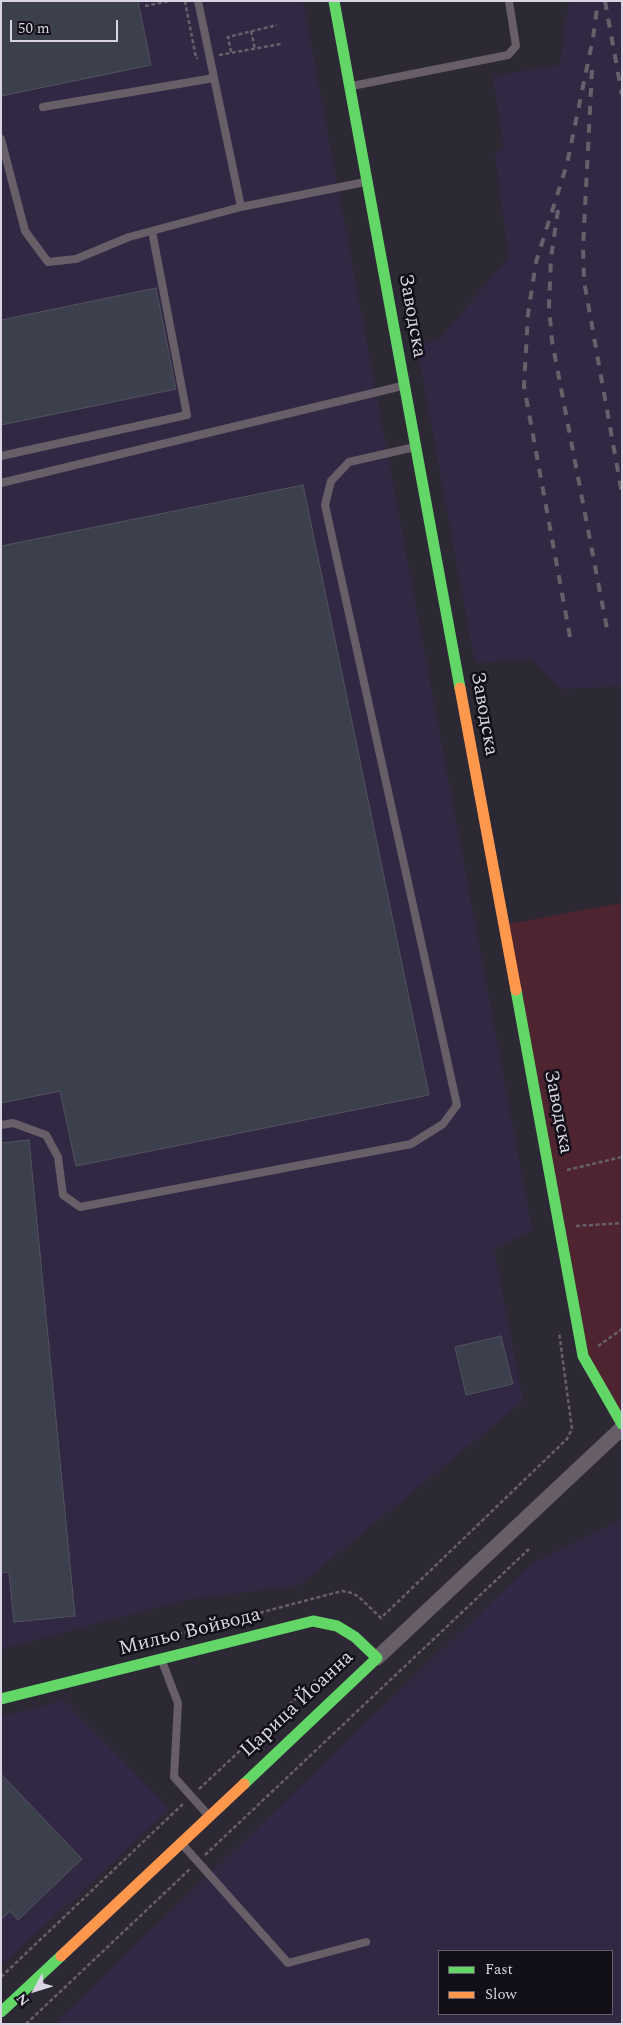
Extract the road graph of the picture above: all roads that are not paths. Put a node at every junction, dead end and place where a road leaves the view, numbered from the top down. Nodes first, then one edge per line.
1 (198, 1) edge
2 (334, 1) edge
3 (509, 1) edge
4 (214, 78) junction
5 (350, 87) junction
6 (44, 107) dead end
7 (1, 139) edge
8 (367, 182) junction
9 (241, 207) junction
10 (152, 231) junction
11 (404, 386) junction
12 (415, 447) junction
13 (1, 456) edge
14 (1, 482) edge
15 (1, 1125) edge
16 (622, 1426) edge
17 (377, 1658) junction
18 (162, 1659) junction
19 (1, 1700) edge
20 (210, 1816) junction
21 (181, 1843) junction
22 (366, 1942) dead end
23 (1, 2012) edge

1 - 4 lane
2 - 5 street, Заводска
3 - 5 lane
4 - 6 lane
4 - 9 lane
5 - 8 street, Заводска
7 - 10 lane
8 - 9 lane
8 - 11 street, Заводска
9 - 10 lane
10 - 13 lane
11 - 12 street, Заводска
11 - 14 lane
12 - 15 lane
12 - 16 street, Заводска
16 - 17 street, Царица Йоанна
17 - 18 street, Мильо Войвода
17 - 20 street, Царица Йоанна
18 - 19 street, Мильо Войвода
18 - 20 lane
20 - 21 street, Царица Йоанна
21 - 22 lane
21 - 23 street, Царица Йоанна

